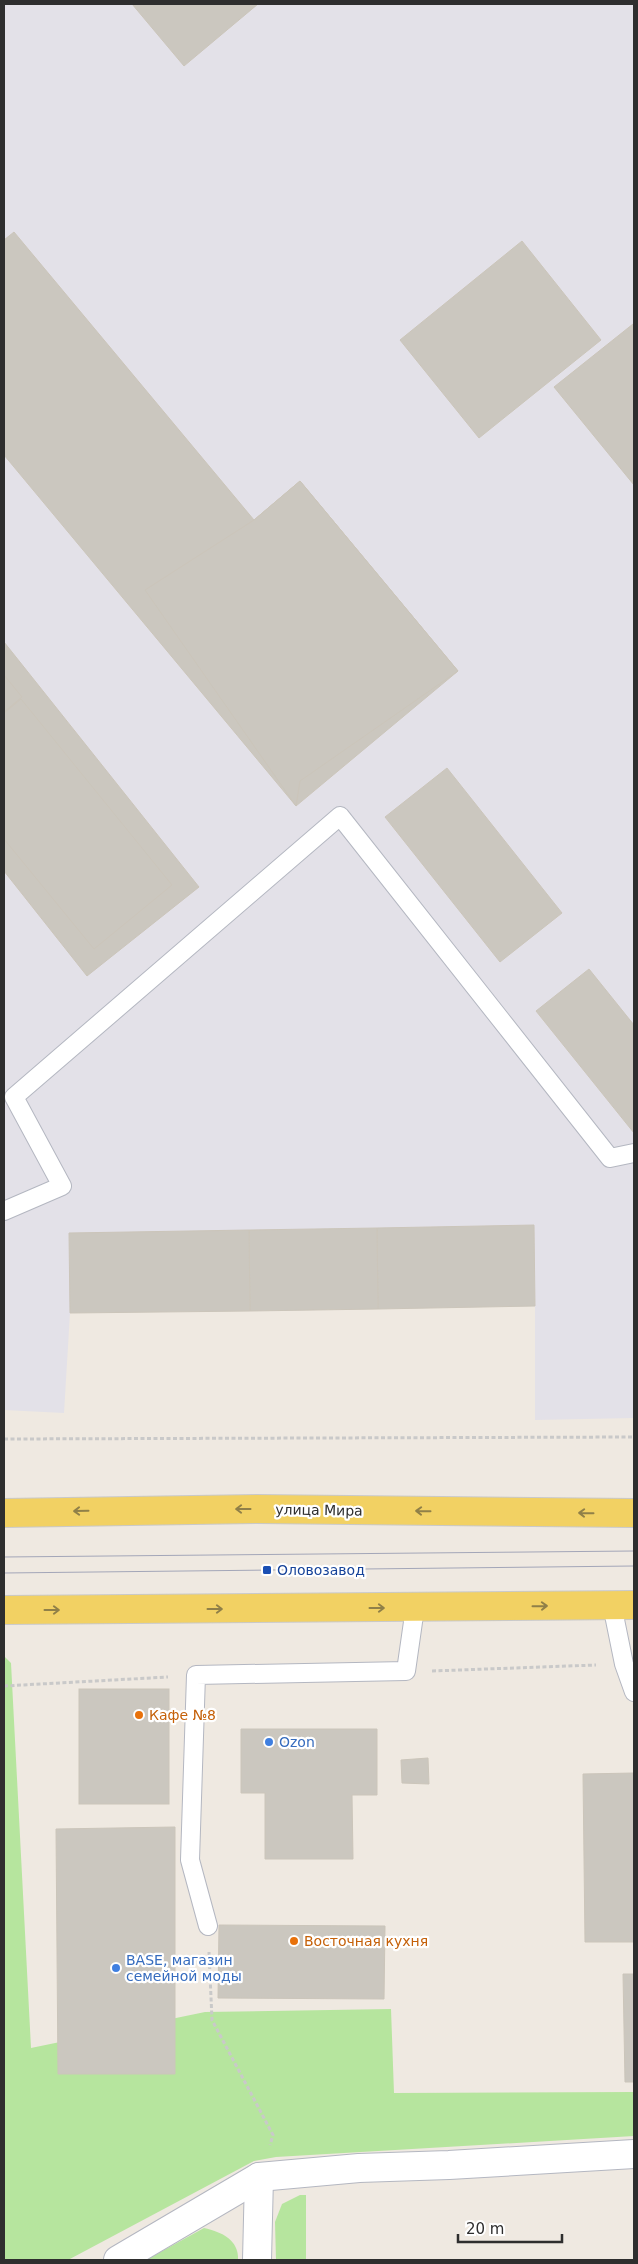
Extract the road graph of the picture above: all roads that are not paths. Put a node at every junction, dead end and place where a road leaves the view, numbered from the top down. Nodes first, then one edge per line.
1 (634, 1153) edge
2 (4, 1211) edge
3 (4, 1512) edge
4 (634, 1513) edge
5 (623, 1605) edge
6 (415, 1608) junction
7 (4, 1610) edge
8 (634, 1692) edge
9 (208, 1926) road end
10 (634, 2154) edge
11 (259, 2177) junction
12 (118, 2260) edge
13 (257, 2260) edge

1 - 2 lane
4 -> 3 main road, улица Мира
6 -> 5 main road
5 - 8 lane
7 -> 6 main road
6 - 9 lane
10 - 11 street
11 - 12 street
11 - 13 street

